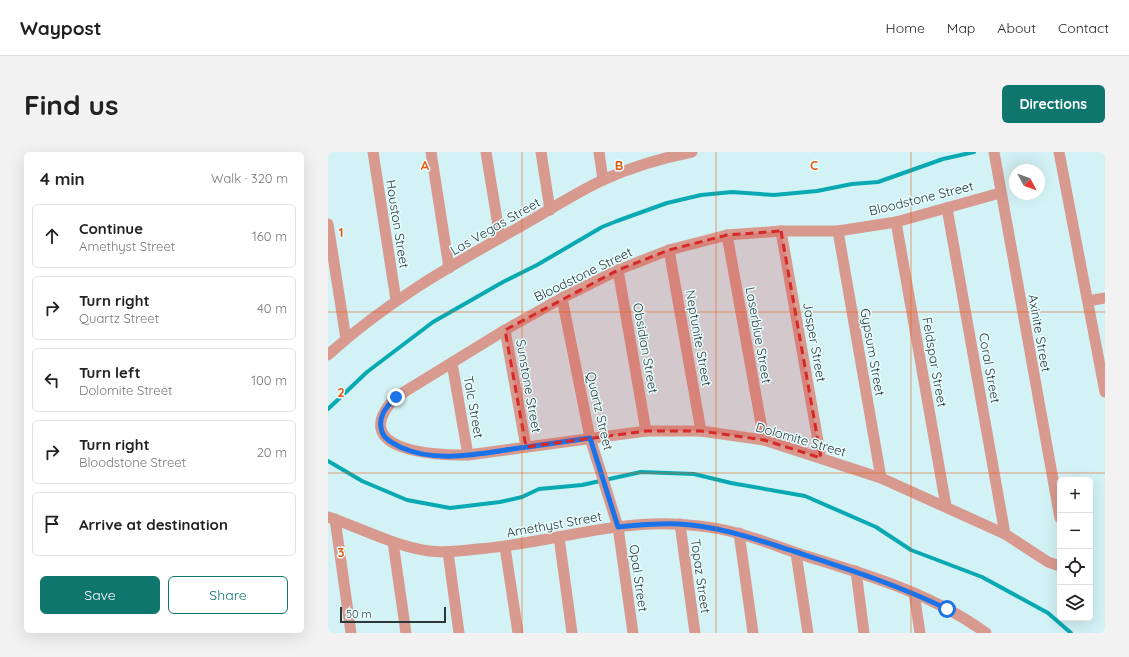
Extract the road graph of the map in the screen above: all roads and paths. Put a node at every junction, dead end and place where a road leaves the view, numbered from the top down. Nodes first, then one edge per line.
1 (373, 152) edge
2 (430, 152) edge
3 (486, 152) edge
4 (541, 152) edge
5 (598, 152) edge
6 (692, 152) edge
7 (1059, 152) edge
8 (994, 153) edge
9 (658, 156) edge
10 (603, 180) junction
11 (1000, 193) junction
12 (947, 208) junction
13 (550, 210) junction
14 (896, 222) junction
15 (328, 224) edge
16 (838, 230) junction
17 (781, 231) junction
18 (727, 235) junction
19 (500, 238) junction
20 (669, 250) junction
21 (449, 268) junction
22 (618, 270) junction
23 (562, 298) junction
24 (1105, 298) edge
25 (396, 300) junction
26 (1088, 301) junction
27 (505, 330) junction
28 (346, 339) junction
29 (328, 355) edge
30 (452, 363) junction
31 (1105, 392) edge
32 (381, 428) joint
33 (646, 431) junction
34 (701, 431) junction
35 (590, 438) junction
36 (764, 440) junction
37 (526, 447) junction
38 (468, 455) junction
39 (821, 458) junction
40 (881, 478) junction
41 (946, 506) junction
42 (1059, 513) edge
43 (331, 518) edge
44 (680, 524) junction
45 (618, 527) junction
46 (739, 533) junction
47 (1005, 534) junction
48 (559, 538) junction
49 (393, 542) junction
50 (506, 547) junction
51 (448, 552) junction
52 (796, 552) junction
53 (1057, 565) edge
54 (856, 571) junction
55 (914, 593) junction
56 (981, 631) edge
57 (351, 633) edge
58 (406, 633) edge
59 (459, 633) edge
60 (518, 633) edge
61 (572, 633) edge
62 (633, 633) edge
63 (695, 633) edge
64 (753, 633) edge
65 (808, 633) edge
66 (864, 633) edge
67 (920, 633) edge

1 - 25 street, Houston Street
2 - 21 street
3 - 19 street
4 - 13 street
5 - 10 street
6 - 9 street, Las Vegas Street
7 - 26 street
8 - 11 street, Axinite Street
9 - 10 street, Las Vegas Street
10 - 13 street, Las Vegas Street
11 - 12 street, Bloodstone Street
11 - 42 street, Axinite Street
12 - 14 street, Bloodstone Street
12 - 47 street, Coral Street
13 - 19 street, Las Vegas Street
14 - 16 street, Bloodstone Street
14 - 41 street, Feldspar Street
15 - 28 street
16 - 17 street, Bloodstone Street
16 - 40 street, Gypsum Street
17 - 18 street, Bloodstone Street
17 - 39 street, Jasper Street
18 - 20 street, Bloodstone Street
18 - 36 street, Laserblue Street
19 - 21 street, Las Vegas Street
20 - 22 street, Bloodstone Street
20 - 34 street, Neptunite Street
21 - 25 street, Las Vegas Street
22 - 23 street, Bloodstone Street
22 - 33 street, Obsidian Street
23 - 27 street, Bloodstone Street
23 - 35 street, Quartz Street
24 - 26 street
25 - 28 street, Las Vegas Street
26 - 31 street
27 - 30 street, Bloodstone Street
27 - 37 street, Sunstone Street
28 - 29 street, Las Vegas Street
30 - 32 street, Bloodstone Street
30 - 38 street, Talc Street
32 - 38 street, Dolomite Street
33 - 34 street, Dolomite Street
33 - 35 street, Dolomite Street
34 - 36 street, Dolomite Street
35 - 37 street, Dolomite Street
35 - 45 street, Quartz Street
36 - 39 street, Dolomite Street
37 - 38 street, Dolomite Street
39 - 40 street, Dolomite Street
40 - 41 street, Dolomite Street
41 - 47 street, Dolomite Street
43 - 49 street, Amethyst Street
43 - 57 street
44 - 45 street, Amethyst Street
44 - 46 street, Amethyst Street
44 - 63 street, Topaz Street
45 - 48 street, Amethyst Street
45 - 62 street, Opal Street
46 - 52 street, Amethyst Street
46 - 64 street
47 - 53 street, Dolomite Street
48 - 50 street, Amethyst Street
48 - 61 street
49 - 51 street, Amethyst Street
49 - 58 street
50 - 51 street, Amethyst Street
50 - 60 street
51 - 59 street
52 - 54 street, Amethyst Street
52 - 65 street
54 - 55 street, Amethyst Street
54 - 66 street
55 - 56 street, Amethyst Street
55 - 67 street

